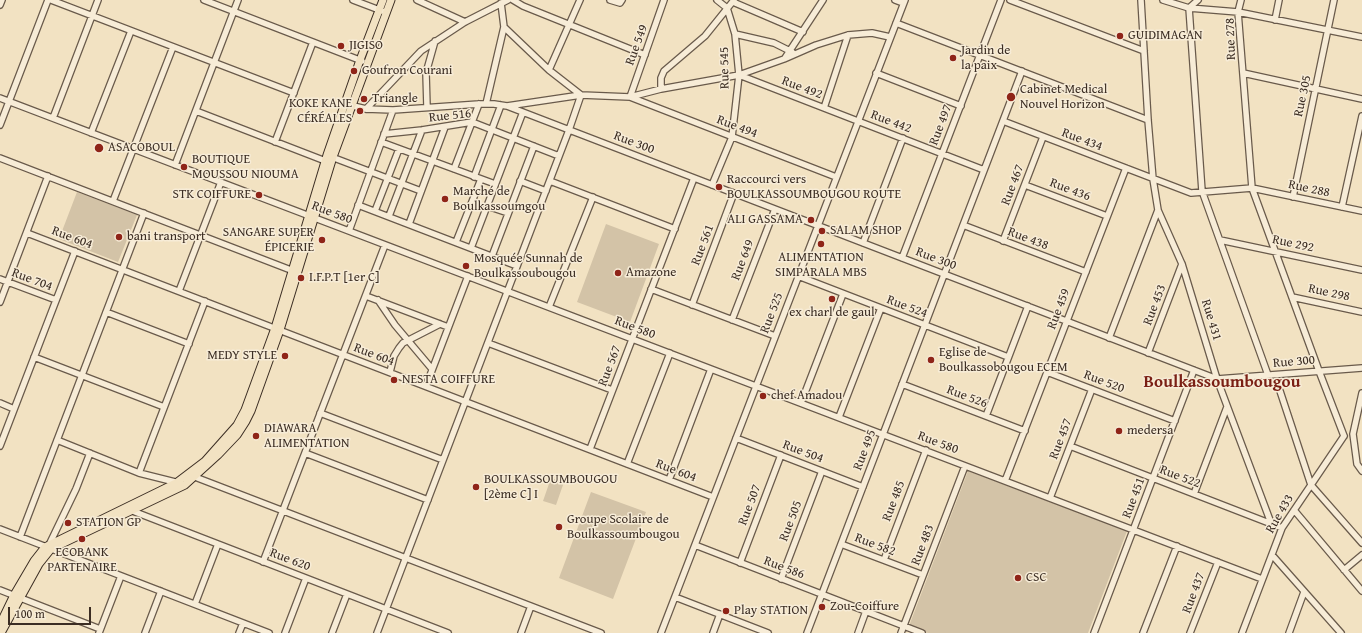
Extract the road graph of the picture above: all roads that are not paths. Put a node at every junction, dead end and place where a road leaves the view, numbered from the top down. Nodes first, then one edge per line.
1 (2, 0) edge
2 (48, 0) edge
3 (51, 0) edge
4 (98, 0) edge
5 (204, 0) edge
6 (238, 0) edge
7 (353, 0) edge
8 (383, 0) edge
9 (391, 0) edge
10 (416, 0) edge
11 (508, 0) edge
12 (513, 0) edge
13 (580, 0) edge
14 (610, 0) edge
15 (622, 0) edge
16 (664, 0) edge
17 (717, 0) edge
18 (823, 0) edge
19 (895, 0) edge
20 (1001, 0) edge
21 (1010, 0) edge
22 (1141, 0) edge
23 (1163, 0) edge
24 (1241, 0) edge
25 (1279, 0) edge
26 (1334, 0) edge
27 (733, 1) edge
28 (1197, 1) edge
29 (904, 2) edge
30 (501, 3) junction
31 (0, 5) edge
32 (727, 8) junction
33 (1189, 8) junction
34 (382, 11) junction
35 (234, 12) junction
36 (1238, 12) junction
37 (92, 16) junction
38 (1274, 20) junction
39 (465, 22) junction
40 (896, 23) junction
41 (569, 25) junction
42 (504, 27) junction
43 (131, 30) junction
44 (1327, 30) junction
45 (803, 32) junction
46 (735, 34) junction
47 (848, 35) junction
48 (1362, 37) edge
49 (890, 38) junction
50 (435, 41) junction
51 (313, 42) junction
52 (173, 47) junction
53 (1144, 51) junction
54 (792, 52) junction
55 (645, 55) junction
56 (980, 55) junction
57 (363, 61) junction
58 (214, 63) junction
59 (550, 70) junction
60 (1022, 71) junction
61 (876, 73) junction
62 (1243, 73) junction
63 (739, 75) junction
64 (661, 89) junction
65 (1316, 89) junction
66 (294, 93) junction
67 (581, 95) junction
68 (630, 97) junction
69 (0, 98) edge
70 (1362, 99) edge
71 (9, 101) junction
72 (479, 104) junction
73 (486, 104) junction
74 (348, 105) junction
75 (504, 106) junction
76 (961, 106) junction
77 (427, 107) junction
78 (824, 108) junction
79 (366, 109) junction
80 (393, 110) junction
81 (196, 111) junction
82 (523, 112) junction
83 (1362, 116) edge
84 (53, 118) junction
85 (1148, 120) junction
86 (858, 121) junction
87 (1003, 121) junction
88 (472, 122) junction
89 (0, 124) edge
90 (445, 127) junction
91 (422, 130) junction
92 (492, 130) junction
93 (569, 130) junction
94 (92, 133) junction
95 (384, 134) junction
96 (732, 137) junction
97 (1043, 137) junction
98 (513, 138) junction
99 (903, 138) junction
100 (275, 142) junction
101 (381, 142) junction
102 (534, 146) junction
103 (133, 149) junction
104 (399, 149) junction
105 (413, 154) junction
106 (942, 154) junction
107 (559, 156) junction
108 (0, 158) edge
109 (330, 159) junction
110 (432, 161) junction
111 (175, 164) junction
112 (1126, 168) junction
113 (454, 169) junction
114 (984, 170) junction
115 (371, 172) junction
116 (48, 176) junction
117 (474, 177) junction
118 (836, 177) junction
119 (388, 178) junction
120 (694, 178) junction
121 (480, 179) junction
122 (1153, 179) junction
123 (550, 180) junction
124 (520, 181) junction
125 (221, 182) junction
126 (402, 184) junction
127 (495, 184) junction
128 (1025, 184) junction
129 (712, 185) junction
130 (1252, 188) junction
131 (421, 191) junction
132 (546, 191) junction
133 (1202, 191) junction
134 (734, 193) junction
135 (1293, 196) junction
136 (593, 197) junction
137 (113, 201) junction
138 (358, 205) junction
139 (487, 206) junction
140 (1342, 207) junction
141 (775, 209) junction
142 (1158, 210) junction
143 (375, 211) junction
144 (1362, 211) edge
145 (144, 213) junction
146 (508, 213) junction
147 (389, 216) junction
148 (1107, 216) junction
149 (312, 217) junction
150 (409, 224) junction
151 (963, 225) junction
152 (818, 226) junction
153 (675, 228) junction
154 (349, 231) junction
155 (27, 233) junction
156 (200, 235) junction
157 (1220, 240) junction
158 (1003, 241) junction
159 (456, 242) junction
160 (863, 243) junction
161 (385, 245) junction
162 (470, 248) junction
163 (75, 251) junction
164 (1276, 251) junction
165 (492, 256) junction
166 (902, 258) junction
167 (1182, 264) junction
168 (517, 266) junction
169 (122, 269) junction
170 (1362, 270) edge
171 (295, 271) junction
172 (1086, 272) junction
173 (944, 274) junction
174 (468, 276) junction
175 (798, 276) junction
176 (0, 279) edge
177 (8, 282) junction
178 (651, 289) junction
179 (179, 291) junction
180 (508, 291) junction
181 (843, 294) junction
182 (366, 296) junction
183 (1292, 297) junction
184 (56, 300) junction
185 (378, 300) junction
186 (205, 301) junction
187 (0, 302) edge
188 (692, 304) junction
189 (1028, 306) junction
190 (549, 307) junction
191 (881, 308) junction
192 (106, 312) junction
193 (1362, 312) edge
194 (732, 320) junction
195 (1067, 321) junction
196 (440, 324) junction
197 (925, 325) junction
198 (448, 327) junction
199 (278, 329) junction
200 (775, 336) junction
201 (1109, 338) junction
202 (632, 339) junction
203 (408, 341) junction
204 (488, 342) junction
205 (189, 344) junction
206 (670, 353) junction
207 (1148, 353) junction
208 (343, 354) junction
209 (34, 357) junction
210 (1008, 358) junction
211 (1362, 368) edge
212 (432, 369) junction
213 (711, 369) junction
214 (1194, 370) junction
215 (1319, 371) junction
216 (390, 372) junction
217 (1047, 372) junction
218 (82, 375) junction
219 (1268, 375) junction
220 (1218, 379) junction
221 (902, 384) junction
222 (426, 386) junction
223 (756, 386) junction
224 (1092, 389) junction
225 (612, 390) junction
226 (1280, 391) dead end
227 (1362, 393) edge
228 (465, 402) junction
229 (0, 403) edge
230 (801, 403) junction
231 (164, 407) junction
232 (1227, 407) junction
233 (14, 410) junction
234 (320, 413) junction
235 (986, 416) junction
236 (839, 418) junction
237 (1175, 421) junction
238 (1025, 431) junction
239 (883, 434) junction
240 (1353, 434) junction
241 (1344, 436) junction
242 (736, 438) junction
243 (57, 440) junction
244 (0, 446) edge
245 (1070, 446) junction
246 (590, 450) junction
247 (926, 450) junction
248 (305, 452) junction
249 (90, 453) junction
250 (781, 455) junction
251 (443, 460) junction
252 (627, 464) junction
253 (1359, 465) edge
254 (965, 466) junction
255 (822, 471) junction
256 (1362, 471) edge
257 (139, 473) junction
258 (195, 477) junction
259 (1153, 478) junction
260 (669, 480) junction
261 (1005, 481) junction
262 (176, 483) junction
263 (185, 484) junction
264 (1311, 486) junction
265 (863, 487) junction
266 (1194, 494) junction
267 (713, 497) junction
268 (1050, 498) junction
269 (428, 500) junction
270 (124, 508) junction
271 (283, 510) junction
272 (1294, 510) junction
273 (131, 511) junction
274 (1271, 523) junction
275 (1282, 528) junction
276 (0, 529) edge
277 (1133, 530) junction
278 (20, 537) junction
279 (1362, 543) edge
280 (218, 544) junction
281 (841, 544) junction
282 (695, 545) junction
283 (1177, 546) junction
284 (48, 547) junction
285 (1272, 555) junction
286 (1362, 555) edge
287 (406, 558) junction
288 (884, 560) junction
289 (263, 562) junction
290 (1218, 562) junction
291 (740, 563) junction
292 (1344, 570) junction
293 (924, 575) junction
294 (121, 576) junction
295 (306, 578) junction
296 (781, 578) junction
297 (1262, 579) junction
298 (0, 590) edge
299 (1362, 590) edge
300 (161, 592) junction
301 (1304, 592) junction
302 (347, 594) junction
303 (822, 594) junction
304 (17, 596) junction
305 (675, 597) junction
306 (195, 604) junction
307 (531, 606) junction
308 (386, 609) junction
309 (866, 611) junction
310 (720, 614) junction
311 (243, 623) junction
312 (0, 624) edge
313 (904, 626) junction
314 (100, 631) edge
315 (1338, 632) edge
316 (1, 633) edge
317 (145, 633) edge
318 (239, 633) edge
319 (269, 633) edge
320 (285, 633) edge
321 (332, 633) edge
322 (377, 633) edge
323 (448, 633) edge
324 (521, 633) edge
325 (601, 633) edge
326 (661, 633) edge
327 (713, 633) edge
328 (768, 633) edge
329 (807, 633) edge
330 (858, 633) edge
331 (901, 633) edge
332 (922, 633) edge
333 (1094, 633) edge
334 (1143, 633) edge
335 (1190, 633) edge
336 (1242, 633) edge
337 (1289, 633) edge

1 - 31 street
2 - 71 street
3 - 37 street
4 - 37 street
5 - 35 street
6 - 35 street
7 - 34 street
8 - 34 main road
9 - 34 main road
10 - 39 street
11 - 30 street
12 - 41 street
13 - 41 street
14 - 15 street
16 - 55 street, Rue 549
17 - 32 street
18 - 45 street
19 - 29 street
20 - 56 street, Rue 497
21 - 53 street
22 - 53 street, Rue 431
23 - 33 street
24 - 36 street
25 - 38 street
26 - 44 street, Rue 305
27 - 32 street
27 - 45 street
28 - 33 street
29 - 40 street, Rue 525
30 - 39 street
30 - 42 street
32 - 46 street, Rue 545
32 - 64 street
33 - 36 street
33 - 133 street
34 - 57 main road
35 - 51 street
35 - 58 street
36 - 38 street, Rue 278
36 - 62 street, Rue 278
37 - 43 street
37 - 84 street
38 - 44 street, Rue 278
39 - 50 street
40 - 49 street, Rue 525
40 - 56 street
41 - 55 street
41 - 59 street
42 - 59 street
42 - 73 street
43 - 52 street
43 - 94 street
44 - 48 street, Rue 278
44 - 65 street, Rue 305
45 - 54 street
46 - 54 street
46 - 63 street, Rue 545
47 - 49 street
47 - 54 street
47 - 78 street
49 - 61 street, Rue 525
50 - 77 street
50 - 79 street
51 - 57 street
51 - 66 street
52 - 58 street
52 - 103 street
53 - 85 street, Rue 431
54 - 63 street
55 - 68 street, Rue 549
56 - 60 street
56 - 76 street, Rue 497
57 - 74 main road
58 - 66 street
58 - 81 street
59 - 67 street
60 - 85 street
60 - 87 street, Rue 495
61 - 76 street
61 - 86 street, Rue 525
62 - 65 street
62 - 130 street, Rue 278
63 - 64 street
63 - 78 street, Rue 492
63 - 96 street, Rue 545
64 - 68 street
65 - 70 street
65 - 135 street, Rue 305
66 - 100 street
67 - 68 street
67 - 75 street
67 - 93 street
68 - 96 street, Rue 494
69 - 71 street, Rue 580
71 - 84 street, Rue 580
71 - 89 street
72 - 73 street, Rue 300
72 - 77 street, Rue 300
72 - 88 street
73 - 75 street, Rue 300
74 - 79 street, Rue 300
74 - 109 main road
75 - 82 street, Rue 300
75 - 92 street
76 - 106 street, Rue 497
77 - 80 street, Rue 300
78 - 86 street, Rue 492
79 - 80 street, Rue 300
80 - 95 street
81 - 100 street
81 - 111 street
82 - 93 street, Rue 300
82 - 98 street
83 - 140 street
84 - 94 street, Rue 580
85 - 122 street, Rue 431
86 - 99 street, Rue 442
86 - 118 street, Rue 525
87 - 97 street, Rue 434
87 - 114 street, Rue 495
88 - 90 street, Rue 516
88 - 92 street, Rue 516
88 - 113 street
90 - 91 street, Rue 516
90 - 110 street
91 - 95 street, Rue 516
91 - 105 street
92 - 98 street, Rue 516
92 - 117 street
93 - 107 street
93 - 120 street, Rue 300
94 - 103 street, Rue 580
95 - 101 street
96 - 118 street, Rue 494
96 - 129 street, Rue 545
97 - 112 street, Rue 434
97 - 128 street, Rue 467
98 - 102 street, Rue 516
98 - 127 street
99 - 106 street, Rue 442
99 - 160 street
100 - 109 street
101 - 104 street
101 - 115 street
102 - 107 street, Rue 516
102 - 124 street
103 - 111 street, Rue 580
103 - 137 street
104 - 105 street
104 - 119 street
105 - 110 street
105 - 126 street
106 - 114 street, Rue 442
106 - 166 street, Rue 497
107 - 123 street
108 - 116 street
109 - 115 street
109 - 149 main road
110 - 113 street
110 - 131 street
111 - 125 street, Rue 580
112 - 122 street, Rue 434
112 - 148 street, Rue 459
113 - 117 street
114 - 151 street, Rue 495
115 - 119 street
115 - 138 street
116 - 137 street
116 - 155 street
117 - 121 street
118 - 152 street, Rue 525
119 - 126 street
119 - 143 street
120 - 129 street, Rue 300
120 - 153 street, Rue 567
121 - 127 street
121 - 159 street
122 - 133 street, Rue 434
122 - 142 street, Rue 431
123 - 132 street
123 - 136 street
124 - 132 street
124 - 146 street
125 - 149 street, Rue 580
125 - 156 street
126 - 131 street
126 - 147 street
127 - 139 street
128 - 148 street, Rue 436
128 - 158 street, Rue 467
129 - 134 street, Rue 300
130 - 133 street, Rue 288
130 - 135 street, Rue 288
130 - 164 street, Rue 278
131 - 150 street
132 - 168 street
133 - 157 street
134 - 141 street, Rue 300
134 - 188 street, Rue 561
135 - 140 street, Rue 288
136 - 153 street
136 - 190 street
137 - 145 street
138 - 143 street
138 - 154 street
139 - 146 street
139 - 162 street
140 - 144 street, Rue 288
141 - 152 street, Rue 300
141 - 194 street, Rue 649
142 - 167 street, Rue 431
142 - 201 street
143 - 147 street
145 - 156 street
145 - 169 street
146 - 165 street
147 - 150 street
148 - 172 street, Rue 459
149 - 154 street, Rue 580
149 - 171 main road
150 - 159 street
151 - 158 street, Rue 438
151 - 173 street, Rue 495
152 - 160 street, Rue 300
152 - 175 street, Rue 525
153 - 178 street, Rue 567
154 - 161 street, Rue 580
155 - 163 street, Rue 604
155 - 177 street
156 - 171 street
156 - 179 street
157 - 164 street, Rue 292
157 - 219 street
158 - 172 street, Rue 438
159 - 162 street
160 - 166 street, Rue 300
161 - 174 street, Rue 580
161 - 182 street
162 - 165 street
163 - 169 street, Rue 604
163 - 184 street
164 - 170 street, Rue 292
164 - 183 street, Rue 278
165 - 168 street
166 - 173 street, Rue 300
167 - 207 street, Rue 453
167 - 220 street, Rue 431
168 - 180 street
169 - 179 street, Rue 604
169 - 192 street
171 - 199 main road
172 - 195 street, Rue 459
173 - 189 street, Rue 300
173 - 197 street, Rue 495
174 - 180 street, Rue 580
174 - 198 street
175 - 181 street, Rue 524
175 - 200 street, Rue 525
176 - 177 street, Rue 704
177 - 184 street, Rue 704
177 - 187 street
178 - 188 street
178 - 202 street, Rue 567
179 - 186 street, Rue 604
180 - 190 street, Rue 580
180 - 204 street
181 - 191 street, Rue 524
181 - 230 street
182 - 185 street
182 - 208 street
183 - 193 street, Rue 298
183 - 215 street, Rue 278
184 - 209 street
185 - 196 street
185 - 203 street
186 - 199 street, Rue 604
186 - 205 street
188 - 194 street
189 - 195 street, Rue 300
189 - 210 street
190 - 202 street, Rue 580
191 - 197 street, Rue 524
191 - 236 street
192 - 205 street
192 - 218 street
194 - 200 street
195 - 201 street, Rue 300
195 - 217 street, Rue 459
196 - 198 street
196 - 203 street
197 - 210 street, Rue 524
197 - 221 street, Rue 495
198 - 212 street
199 - 208 street, Rue 604
199 - 258 main road
199 - 262 main road
200 - 223 street, Rue 525
201 - 207 street, Rue 300
202 - 206 street, Rue 580
202 - 225 street, Rue 567
203 - 212 street
203 - 216 street
204 - 225 street
204 - 228 street
205 - 231 street
206 - 213 street, Rue 580
206 - 252 street
207 - 214 street, Rue 300
208 - 216 street, Rue 604
208 - 234 street
209 - 218 street
209 - 233 street
210 - 235 street
211 - 215 street, Rue 300
212 - 222 street
213 - 223 street, Rue 580
213 - 260 street
214 - 220 street, Rue 300
214 - 237 street, Rue 451
215 - 219 street, Rue 300
215 - 241 street, Rue 278
216 - 222 street, Rue 604
217 - 224 street, Rue 520
217 - 238 street, Rue 459
218 - 231 street
218 - 243 street
219 - 220 street, Rue 300
220 - 232 street, Rue 431
221 - 235 street, Rue 526
221 - 239 street, Rue 495
222 - 228 street, Rue 604
223 - 230 street, Rue 580
223 - 242 street, Rue 525
224 - 237 street, Rue 520
224 - 245 street, Rue 457
225 - 246 street, Rue 567
226 - 264 street
227 - 240 street
228 - 246 street, Rue 604
228 - 251 street
229 - 233 street
230 - 236 street, Rue 580
231 - 257 street
232 - 266 street
232 - 274 street, Rue 431
233 - 244 street
234 - 248 street
234 - 251 street
235 - 238 street, Rue 526
236 - 239 street, Rue 580
237 - 259 street, Rue 451
238 - 261 street, Rue 459
239 - 247 street, Rue 580
239 - 265 street, Rue 495
240 - 241 street
240 - 253 street
241 - 264 street, Rue 433
242 - 250 street, Rue 504
242 - 267 street, Rue 525
243 - 249 street
243 - 278 street
245 - 259 street, Rue 522
245 - 268 street, Rue 457
246 - 252 street, Rue 604
247 - 254 street, Rue 580
247 - 288 street, Rue 485
248 - 269 street
248 - 271 street
249 - 257 street
249 - 284 street
250 - 255 street, Rue 504
250 - 291 street, Rue 507
251 - 269 street
252 - 260 street, Rue 604
253 - 256 street
254 - 261 street, Rue 580
254 - 293 street, Rue 483
255 - 265 street, Rue 504
255 - 296 street, Rue 505
257 - 262 street
258 - 263 main road
258 - 271 street
259 - 266 street, Rue 522
259 - 277 street, Rue 451
260 - 267 street, Rue 604
261 - 268 street, Rue 580
262 - 263 street
262 - 270 main road
263 - 273 main road
264 - 272 street, Rue 433
264 - 279 street
265 - 281 street, Rue 495
266 - 274 street, Rue 522
267 - 282 street, Rue 525
268 - 277 street, Rue 580
269 - 287 street
270 - 273 street, Rue 620
270 - 284 main road
271 - 287 street
271 - 289 street
272 - 275 street, Rue 433
272 - 292 street
273 - 280 street, Rue 620
273 - 284 main road
274 - 275 street, Rue 522
275 - 285 street, Rue 433
276 - 278 street
277 - 283 street, Rue 580
277 - 333 street, Rue 451
278 - 284 street
280 - 289 street, Rue 620
280 - 306 street
281 - 288 street, Rue 582
281 - 303 street, Rue 495
282 - 291 street, Rue 586
282 - 305 street, Rue 525
283 - 290 street, Rue 580
283 - 334 street
284 - 294 street
284 - 304 main road
285 - 297 street, Rue 433
285 - 301 street
286 - 292 street
287 - 307 street
287 - 308 street
288 - 293 street, Rue 582
289 - 295 street, Rue 620
290 - 297 street, Rue 580
290 - 335 street, Rue 437
291 - 296 street, Rue 586
292 - 299 street
293 - 313 street, Rue 483
294 - 300 street
294 - 314 street
295 - 302 street, Rue 620
295 - 320 street
296 - 303 street, Rue 586
297 - 336 street, Rue 433
298 - 304 street
300 - 306 street
300 - 317 street
301 - 315 street
301 - 337 street
302 - 308 street, Rue 620
302 - 321 street
303 - 309 street, Rue 586
303 - 329 street, Rue 495
304 - 312 main road
304 - 314 street
304 - 316 main road
305 - 310 street
305 - 326 street, Rue 525
306 - 311 street
307 - 324 street
307 - 325 street
308 - 322 street
308 - 323 street, Rue 620
309 - 313 street, Rue 586
309 - 330 street
310 - 327 street
310 - 328 street
311 - 318 street
311 - 319 street
313 - 331 street, Rue 483
313 - 332 street, Rue 586

